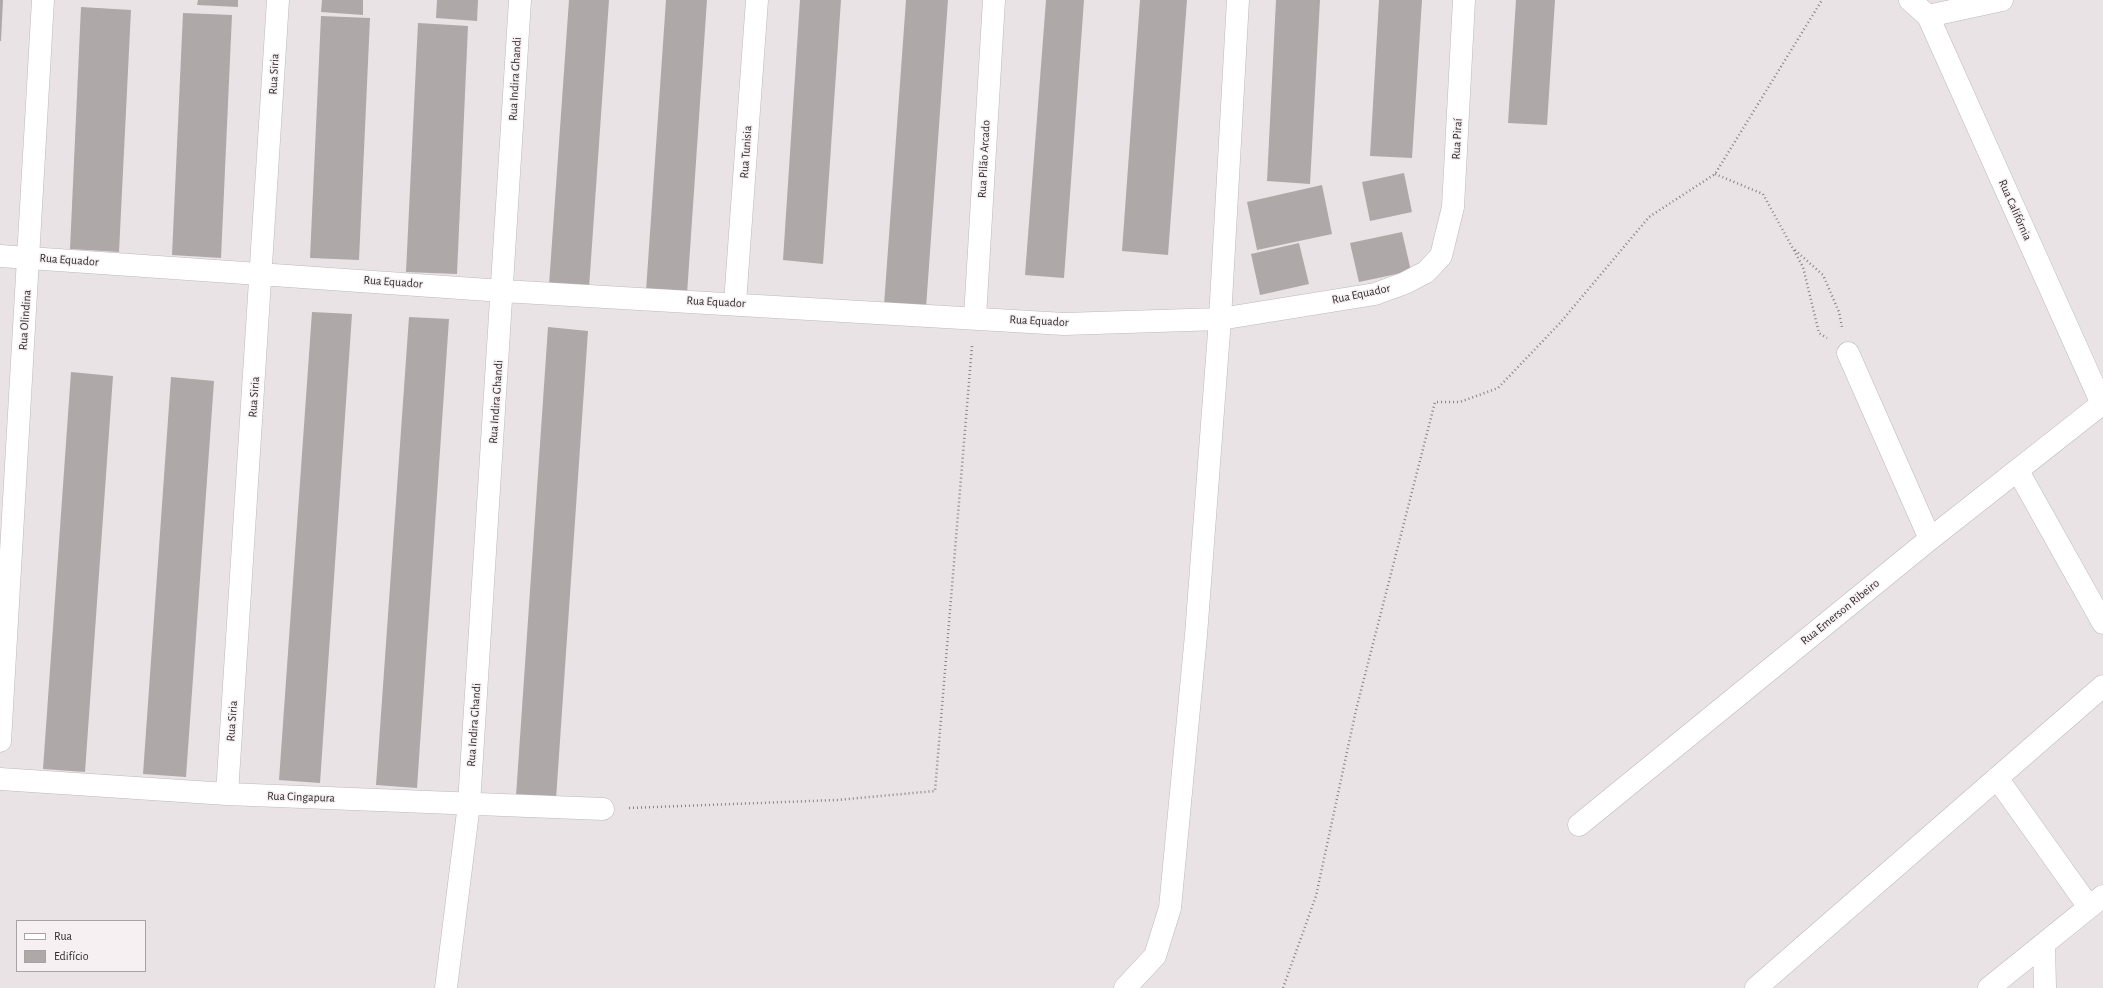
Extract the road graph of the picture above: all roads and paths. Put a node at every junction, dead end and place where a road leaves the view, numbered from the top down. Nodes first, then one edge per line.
1 (43, 0) edge
2 (278, 0) edge
3 (520, 0) edge
4 (757, 0) edge
5 (994, 0) edge
6 (1238, 0) edge
7 (1464, 0) edge
8 (1822, 0) edge
9 (1910, 0) edge
10 (2002, 0) edge
11 (1928, 16) junction
12 (1715, 174) junction
13 (1793, 248) junction
14 (0, 256) edge
15 (29, 258) junction
16 (1426, 272) joint
17 (262, 273) junction
18 (503, 291) junction
19 (734, 303) junction
20 (975, 317) junction
21 (1220, 319) junction
22 (1848, 353) junction
23 (2103, 403) edge
24 (2018, 471) junction
25 (1930, 539) junction
26 (2103, 623) edge
27 (3, 639) edge
28 (2103, 686) edge
29 (0, 741) edge
30 (1997, 778) junction
31 (0, 779) edge
32 (227, 794) junction
33 (469, 804) junction
34 (603, 809) joint
35 (1579, 825) dead end
36 (2096, 902) edge
37 (2044, 944) junction
38 (446, 988) edge
39 (1125, 988) edge
40 (1283, 988) edge
41 (1756, 988) edge
42 (1989, 988) edge
43 (2045, 988) edge

1 - 15 street, Rua Olindina
2 - 17 street, Rua Siria
3 - 18 street, Rua Indira Ghandi
4 - 19 street, Rua Tunisia
5 - 20 street, Rua Pilão Arcado
6 - 21 street
7 - 16 street, Rua Piraí
8 - 12 path
9 - 11 street
10 - 11 street
11 - 23 street, Rua Califórnia
12 - 13 path
12 - 40 path
13 - 22 path
13 - 22 path
14 - 15 street, Rua Equador
15 - 17 street, Rua Equador
15 - 27 street, Rua Olindina
16 - 21 street, Rua Equador
17 - 18 street, Rua Equador
17 - 32 street, Rua Siria
18 - 19 street, Rua Equador
18 - 33 street, Rua Indira Ghandi
19 - 20 street, Rua Equador
20 - 21 street, Rua Equador
20 - 34 path
21 - 39 street
22 - 25 street
23 - 24 street, Rua Emerson Ribeiro
24 - 25 street, Rua Emerson Ribeiro
24 - 26 street
25 - 35 street, Rua Emerson Ribeiro
27 - 29 street, Rua Olindina
28 - 30 street
30 - 36 street
30 - 41 street
31 - 32 street, Rua Cingapura
32 - 33 street, Rua Cingapura
33 - 34 street, Rua Cingapura
33 - 38 street, Rua Indira Ghandi
36 - 37 street
37 - 42 street
37 - 43 street

